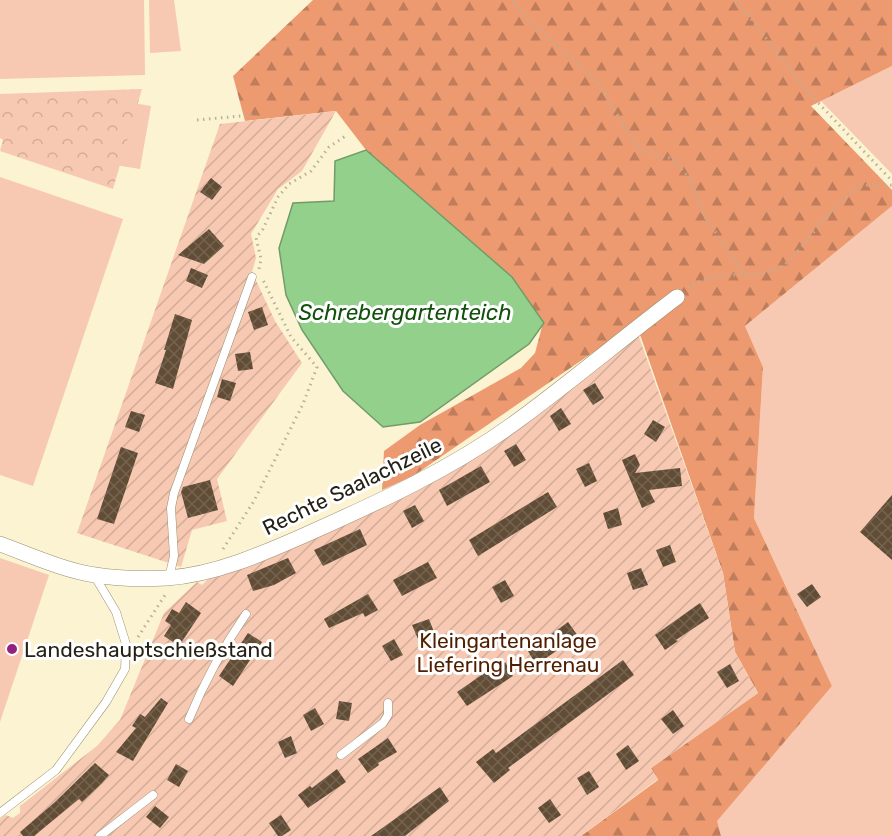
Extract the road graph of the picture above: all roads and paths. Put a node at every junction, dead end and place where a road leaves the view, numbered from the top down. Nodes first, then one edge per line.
1 (513, 0) edge
2 (736, 0) edge
3 (252, 115) dead end
4 (197, 120) dead end
5 (347, 135) dead end
6 (892, 183) edge
7 (745, 275) junction
8 (252, 277) dead end
9 (696, 282) dead end
10 (677, 297) dead end
11 (0, 544) edge
12 (208, 571) junction
13 (94, 575) junction
14 (175, 577) junction
15 (246, 614) dead end
16 (127, 657) junction
17 (388, 703) dead end
18 (189, 719) dead end
19 (341, 755) dead end
20 (153, 795) dead end
21 (0, 813) edge
22 (100, 836) edge

1 - 7 path
2 - 6 path
3 - 4 path
5 - 12 path
6 - 7 path
7 - 9 path
8 - 14 lane
10 - 12 street, Rechte Saalachzeile
11 - 13 street, Rechte Saalachzeile
12 - 14 street, Rechte Saalachzeile
13 - 14 street, Rechte Saalachzeile
13 - 16 lane
14 - 16 path
15 - 18 lane
16 - 21 lane
17 - 19 lane
20 - 22 lane

